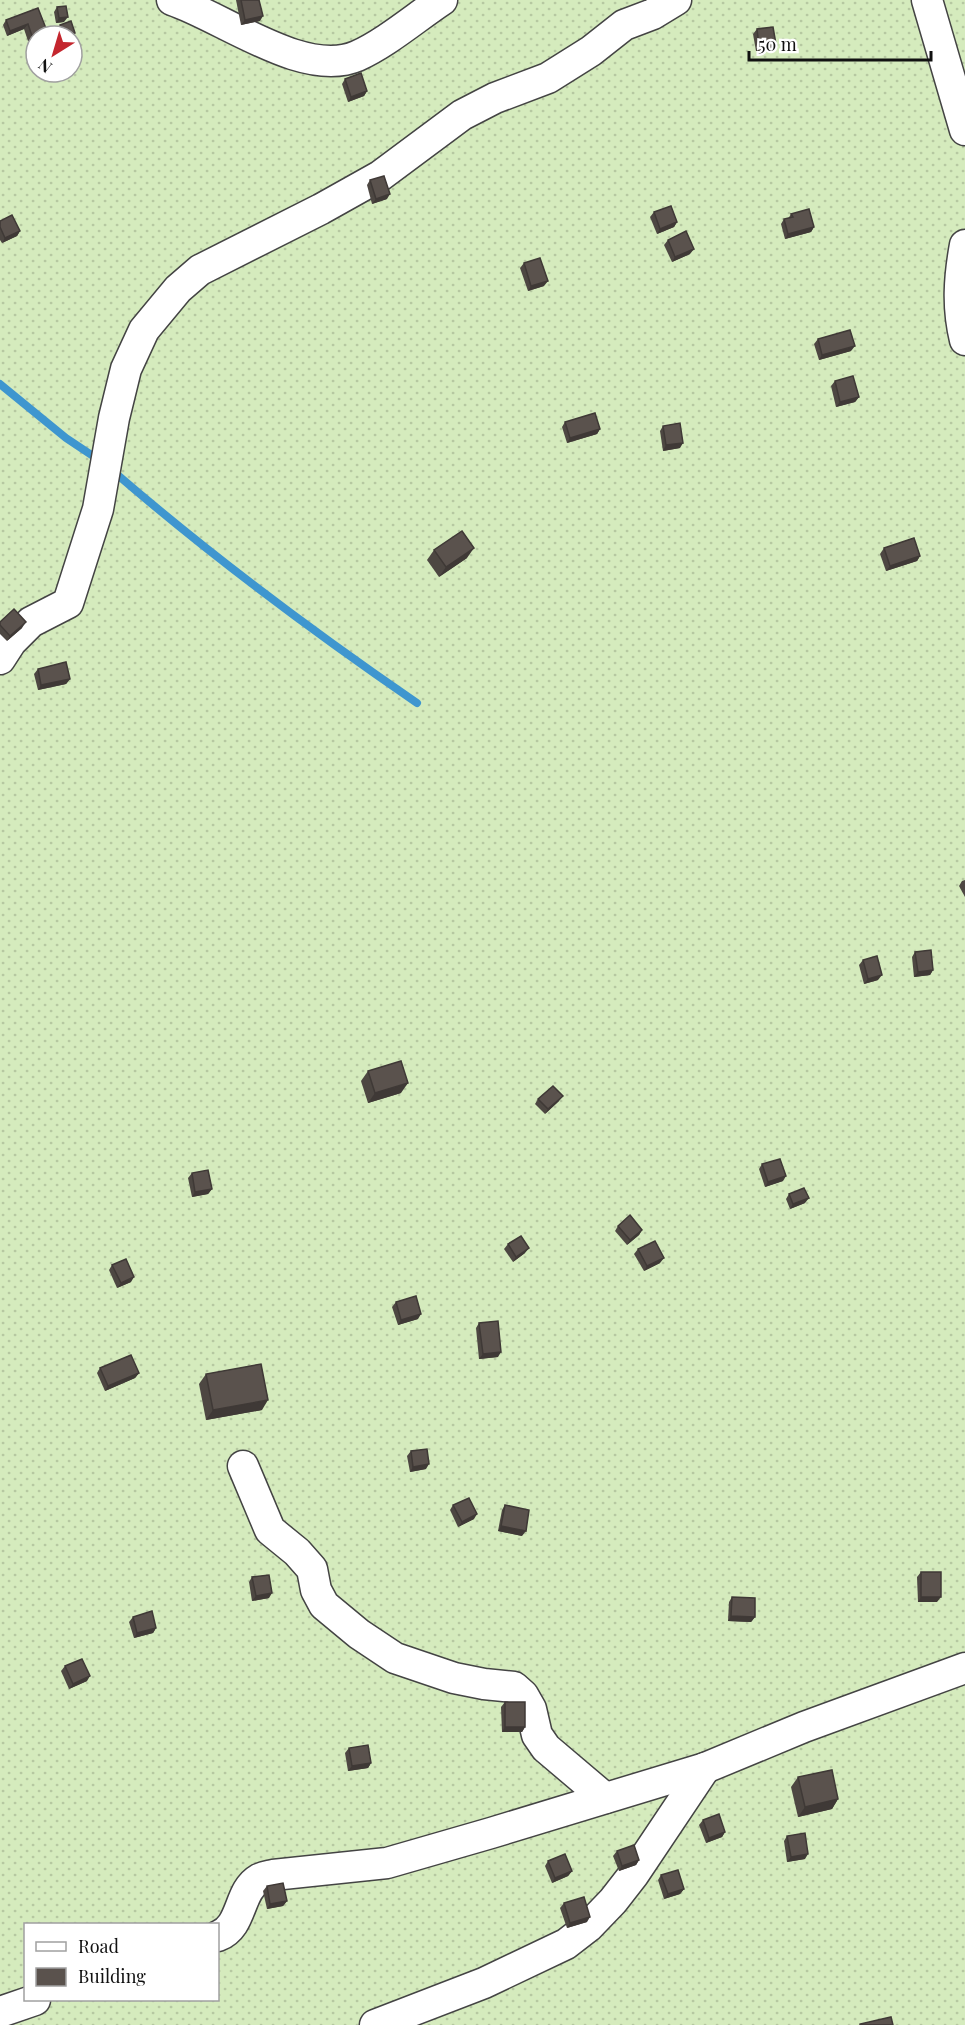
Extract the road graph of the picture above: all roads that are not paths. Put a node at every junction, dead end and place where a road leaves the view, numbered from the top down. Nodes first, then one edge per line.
1 (172, 0) edge
2 (442, 0) edge
3 (676, 0) edge
4 (927, 0) edge
5 (965, 130) edge
6 (965, 245) edge
7 (965, 340) edge
8 (0, 659) edge
9 (243, 1466) dead end
10 (965, 1668) edge
11 (705, 1768) junction
12 (605, 1798) junction
13 (219, 1936) edge
14 (32, 2001) edge
15 (0, 2012) edge
16 (375, 2025) edge

1 - 2 street
3 - 8 street
4 - 5 street
6 - 7 street
9 - 12 street
10 - 11 street
11 - 12 street
11 - 16 street
12 - 13 street
14 - 15 street

